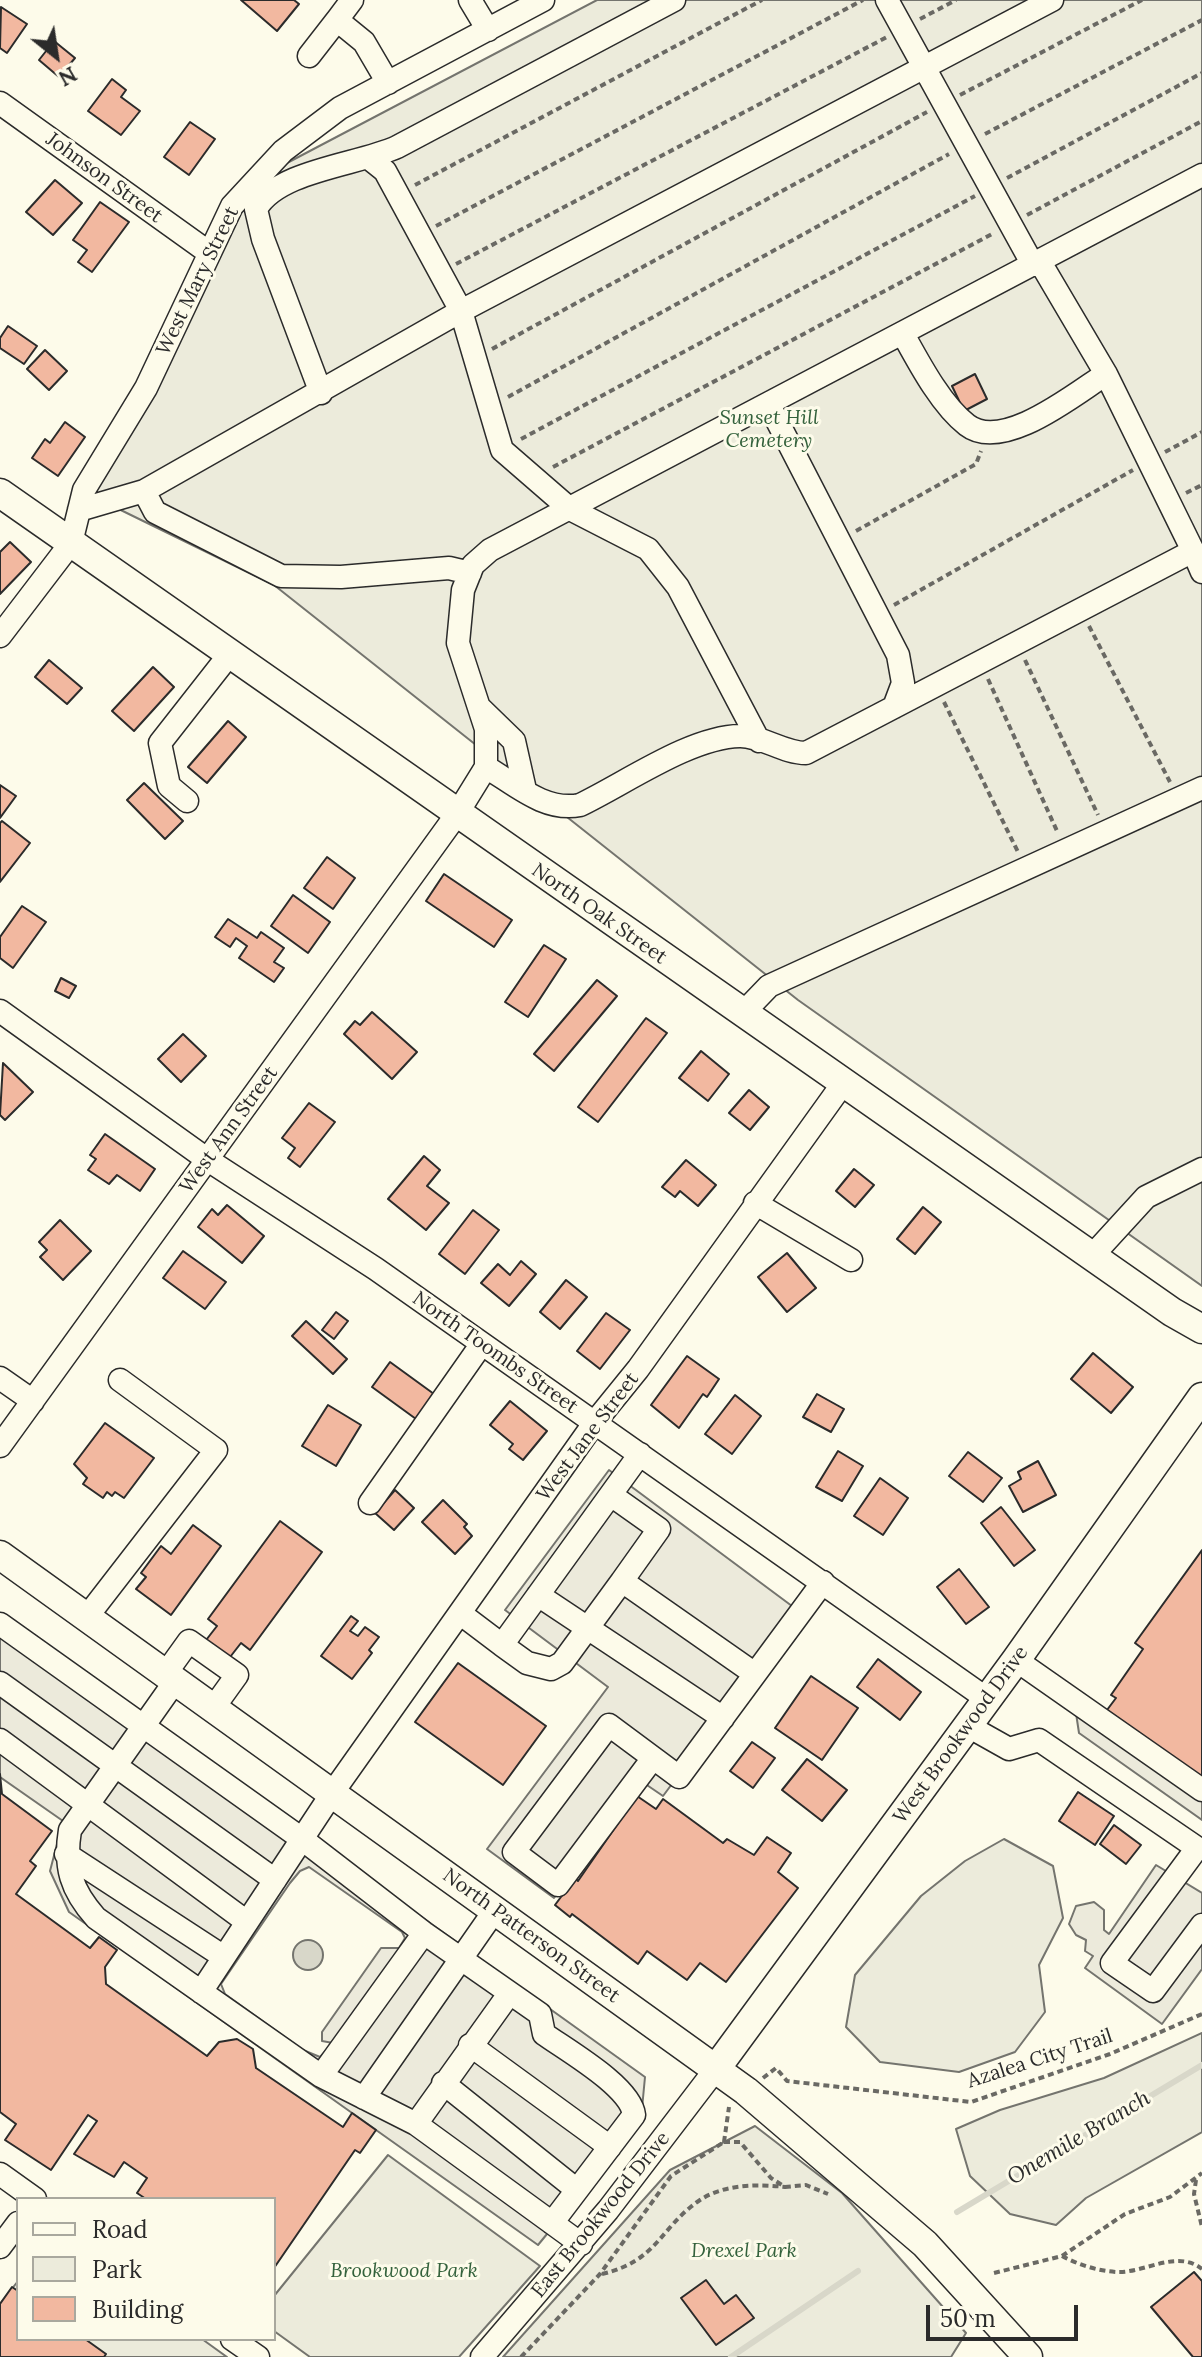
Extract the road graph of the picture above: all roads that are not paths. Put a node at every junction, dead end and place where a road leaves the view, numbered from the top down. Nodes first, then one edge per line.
1 (352, 0) edge
2 (470, 0) edge
3 (543, 0) edge
4 (674, 0) edge
5 (887, 0) edge
6 (1052, 0) edge
7 (337, 20) junction
8 (488, 30) junction
9 (309, 56) dead end
10 (925, 69) junction
11 (388, 83) junction
12 (0, 103) edge
13 (370, 159) junction
14 (1202, 175) edge
15 (208, 252) junction
16 (1036, 263) junction
17 (461, 311) junction
18 (903, 334) junction
19 (1106, 374) junction
20 (321, 393) junction
21 (769, 405) junction
22 (144, 491) junction
23 (0, 493) edge
24 (570, 509) junction
25 (79, 510) junction
26 (71, 543) junction
27 (1195, 545) edge
28 (470, 573) junction
29 (0, 636) edge
30 (229, 655) junction
31 (894, 707) junction
32 (480, 708) junction
33 (759, 741) junction
34 (486, 767) junction
35 (1202, 788) edge
36 (525, 790) junction
37 (187, 801) dead end
38 (457, 814) junction
39 (0, 1011) edge
40 (743, 1013) junction
41 (844, 1082) junction
42 (208, 1160) junction
43 (1202, 1169) edge
44 (755, 1203) junction
45 (1092, 1256) junction
46 (851, 1260) dead end
47 (1202, 1329) edge
48 (481, 1345) junction
49 (0, 1378) edge
50 (120, 1380) dead end
51 (1202, 1397) edge
52 (33, 1401) junction
53 (595, 1422) junction
54 (0, 1446) edge
55 (640, 1454) junction
56 (611, 1495) junction
57 (370, 1503) dead end
58 (0, 1555) edge
59 (622, 1581) junction
60 (823, 1582) junction
61 (538, 1595) junction
62 (461, 1614) junction
63 (86, 1618) junction
64 (0, 1624) edge
65 (588, 1628) junction
66 (502, 1645) junction
67 (1016, 1660) junction
68 (755, 1674) junction
69 (171, 1677) junction
70 (0, 1683) edge
71 (987, 1699) junction
72 (214, 1707) junction
73 (723, 1718) junction
74 (144, 1725) junction
75 (968, 1726) junction
76 (0, 1740) edge
77 (653, 1758) junction
78 (117, 1764) junction
79 (1202, 1790) edge
80 (333, 1792) junction
81 (88, 1804) junction
82 (302, 1839) junction
83 (1200, 1850) edge
84 (66, 1854) junction
85 (275, 1880) junction
86 (495, 1910) junction
87 (247, 1922) junction
88 (1202, 1925) edge
89 (424, 1933) junction
90 (224, 1957) junction
91 (461, 1960) junction
92 (201, 1992) junction
93 (509, 1994) junction
94 (470, 2045) junction
95 (715, 2070) junction
96 (321, 2076) junction
97 (443, 2083) junction
98 (364, 2098) junction
99 (416, 2124) junction
100 (610, 2147) junction
101 (0, 2174) edge
102 (577, 2190) junction
103 (32, 2197) edge
104 (552, 2223) junction
105 (16, 2226) edge
106 (581, 2244) junction
107 (0, 2247) edge
108 (235, 2341) edge
109 (258, 2357) edge
110 (482, 2357) edge
111 (1028, 2357) edge

1 - 7 street
2 - 8 street
3 - 8 street, West Mary Street
4 - 13 street
5 - 10 street
6 - 10 street
7 - 9 street
7 - 11 street
8 - 11 street, West Mary Street
10 - 16 street
10 - 17 street
11 - 15 street, West Mary Street
12 - 15 street, Johnson Street
13 - 17 street
13 - 20 street
14 - 16 street
15 - 25 street, West Mary Street
16 - 18 street
16 - 19 street
17 - 20 street
17 - 24 street
18 - 19 street
18 - 21 street
19 - 27 street
20 - 22 street
21 - 24 street
21 - 31 street
22 - 25 street
22 - 28 street
23 - 26 main road, North Oak Street
24 - 28 street
24 - 33 street
25 - 26 street, West Mary Street
26 - 29 street, West Mary Street
26 - 30 main road, North Oak Street
27 - 31 street
28 - 32 street
30 - 37 street
30 - 38 main road, North Oak Street
31 - 33 street
32 - 34 street
32 - 36 street
33 - 36 street
34 - 36 street
34 - 38 street, West Ann Street
35 - 40 street
38 - 40 main road, North Oak Street
38 - 42 street, West Ann Street
39 - 42 street, North Toombs Street
40 - 41 main road, North Oak Street
41 - 44 street, West Jane Street
41 - 45 main road, North Oak Street
42 - 48 street, North Toombs Street
42 - 52 street, West Ann Street
43 - 45 street
44 - 46 street
44 - 53 street, West Jane Street
45 - 47 main road, North Oak Street
48 - 53 street, North Toombs Street
48 - 57 street
49 - 52 street
50 - 63 street
51 - 67 main road, West Brookwood Drive
52 - 54 street, West Ann Street
53 - 55 street, North Toombs Street
53 - 62 street, West Jane Street
55 - 56 street
55 - 60 street, North Toombs Street
56 - 59 street
56 - 61 street
58 - 63 main road, North Patterson Street
59 - 65 street
59 - 68 street
60 - 68 street
60 - 71 street, North Toombs Street
61 - 65 street
61 - 66 street
62 - 66 street
62 - 80 street, West Jane Street
63 - 69 main road, North Patterson Street
64 - 74 street
65 - 66 street
65 - 73 street
67 - 71 main road, West Brookwood Drive
67 - 79 street
68 - 73 street
69 - 72 main road, North Patterson Street
69 - 72 street
69 - 74 street
70 - 78 street
71 - 75 main road, West Brookwood Drive
72 - 80 main road, North Patterson Street
73 - 77 street
74 - 78 street
74 - 82 street
75 - 83 street
75 - 95 main road, West Brookwood Drive
76 - 81 street
77 - 77 street
78 - 81 street
78 - 85 street
80 - 82 street, West Jane Street
80 - 86 main road, North Patterson Street
81 - 84 street
81 - 87 street
82 - 85 street, West Jane Street
82 - 89 street
83 - 88 street
84 - 90 street
84 - 92 street
85 - 87 street, West Jane Street
86 - 91 street
86 - 95 main road, North Patterson Street
87 - 90 street, West Jane Street
89 - 91 street
89 - 96 street
90 - 92 street, West Jane Street
91 - 93 street
91 - 98 street
92 - 96 street
93 - 94 street
93 - 100 street
94 - 97 street
94 - 100 street
95 - 106 street, East Brookwood Drive
95 - 111 main road, North Patterson Street
96 - 98 street
97 - 99 street
97 - 102 street
98 - 99 street
99 - 104 street
100 - 102 street
101 - 103 street
102 - 104 street
104 - 106 street
105 - 107 street
106 - 110 street, East Brookwood Drive
108 - 109 street

